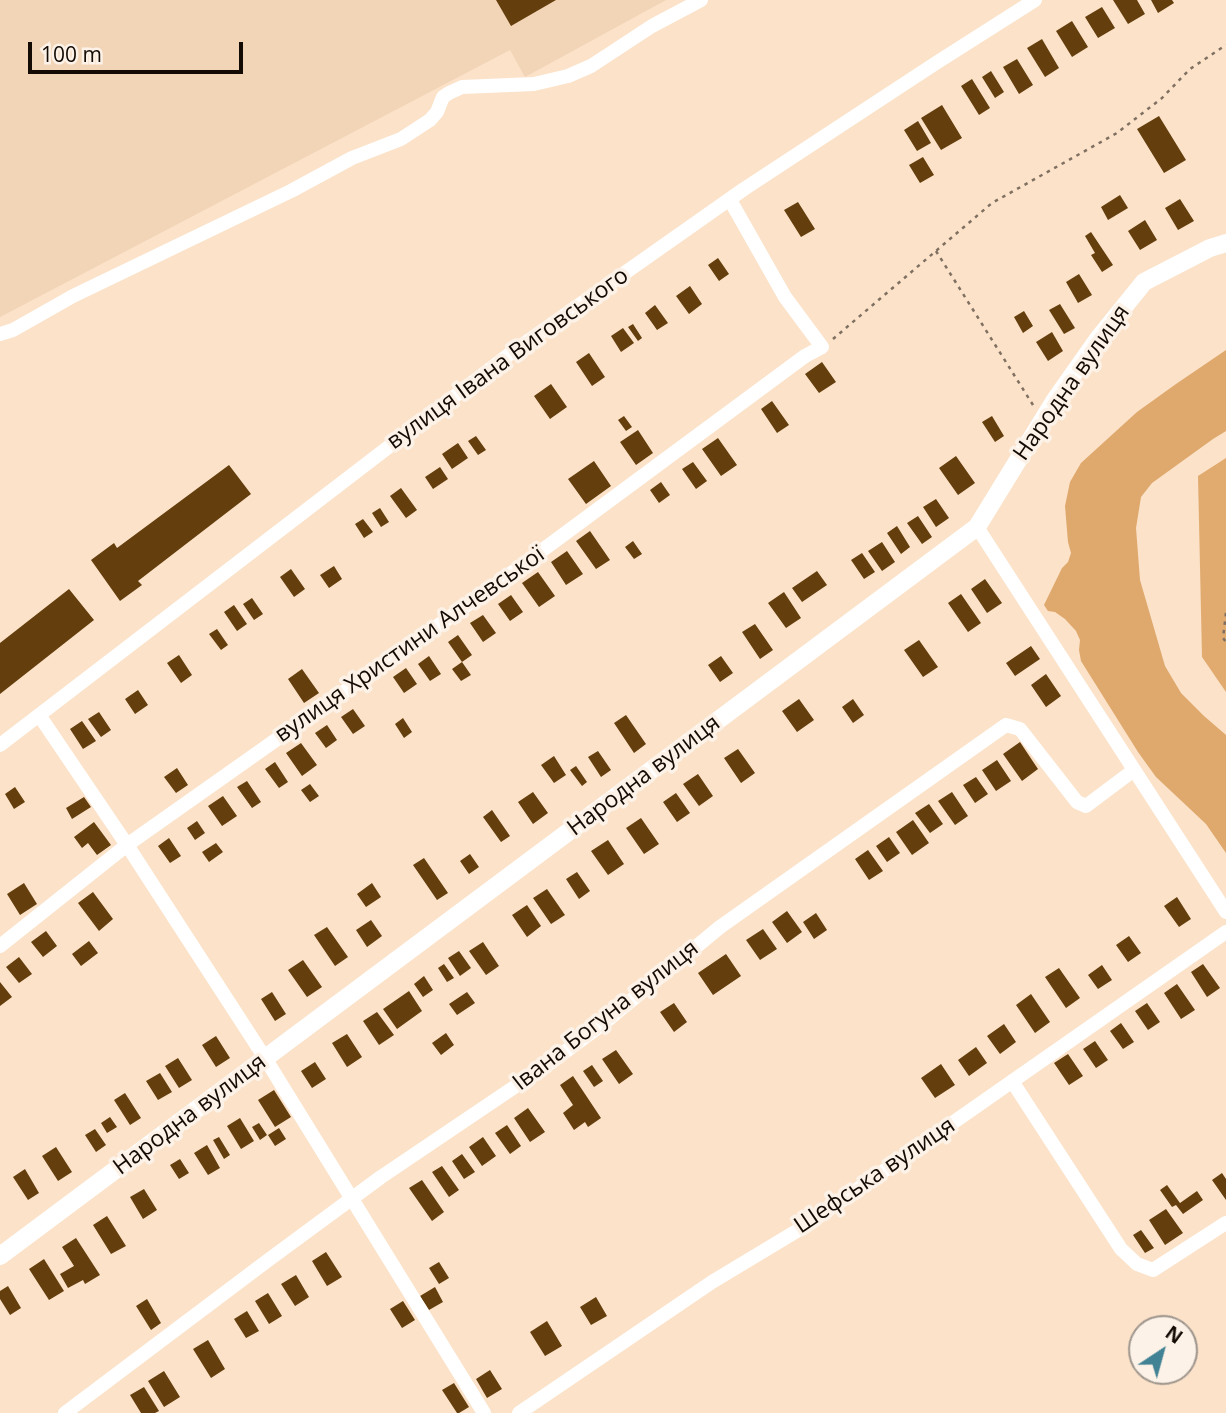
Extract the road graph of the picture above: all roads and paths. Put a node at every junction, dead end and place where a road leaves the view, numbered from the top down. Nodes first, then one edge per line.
1 (701, 0) edge
2 (1035, 0) edge
3 (1226, 45) edge
4 (730, 200) junction
5 (1226, 243) edge
6 (936, 251) junction
7 (0, 334) edge
8 (822, 347) junction
9 (1042, 420) junction
10 (977, 527) junction
11 (1226, 613) edge
12 (1226, 642) edge
13 (39, 715) junction
14 (0, 745) edge
15 (1134, 770) junction
16 (127, 845) junction
17 (1226, 912) edge
18 (1226, 932) edge
19 (0, 946) edge
20 (265, 1058) junction
21 (1012, 1081) junction
22 (352, 1198) junction
23 (1226, 1223) edge
24 (0, 1256) edge
25 (65, 1413) edge
26 (484, 1413) edge
27 (519, 1413) edge

1 - 7 street
2 - 4 street, вулиця Івана Виговського
3 - 6 path
4 - 8 street
4 - 13 street, вулиця Івана Виговського
5 - 9 street, Народна вулиця
6 - 8 path
6 - 9 path
8 - 16 street, вулиця Христини Алчевської
9 - 10 street, Народна вулиця
10 - 15 street
10 - 20 street, Народна вулиця
11 - 12 path
13 - 14 street, вулиця Івана Виговського
13 - 16 street
15 - 17 street
15 - 22 street, Івана Богуна вулиця
16 - 19 street, вулиця Христини Алчевської
16 - 20 street
18 - 21 street, Шефська вулиця
20 - 22 street
20 - 24 street, Народна вулиця
21 - 23 street
21 - 27 street, Шефська вулиця
22 - 25 street, Івана Богуна вулиця
22 - 26 street

